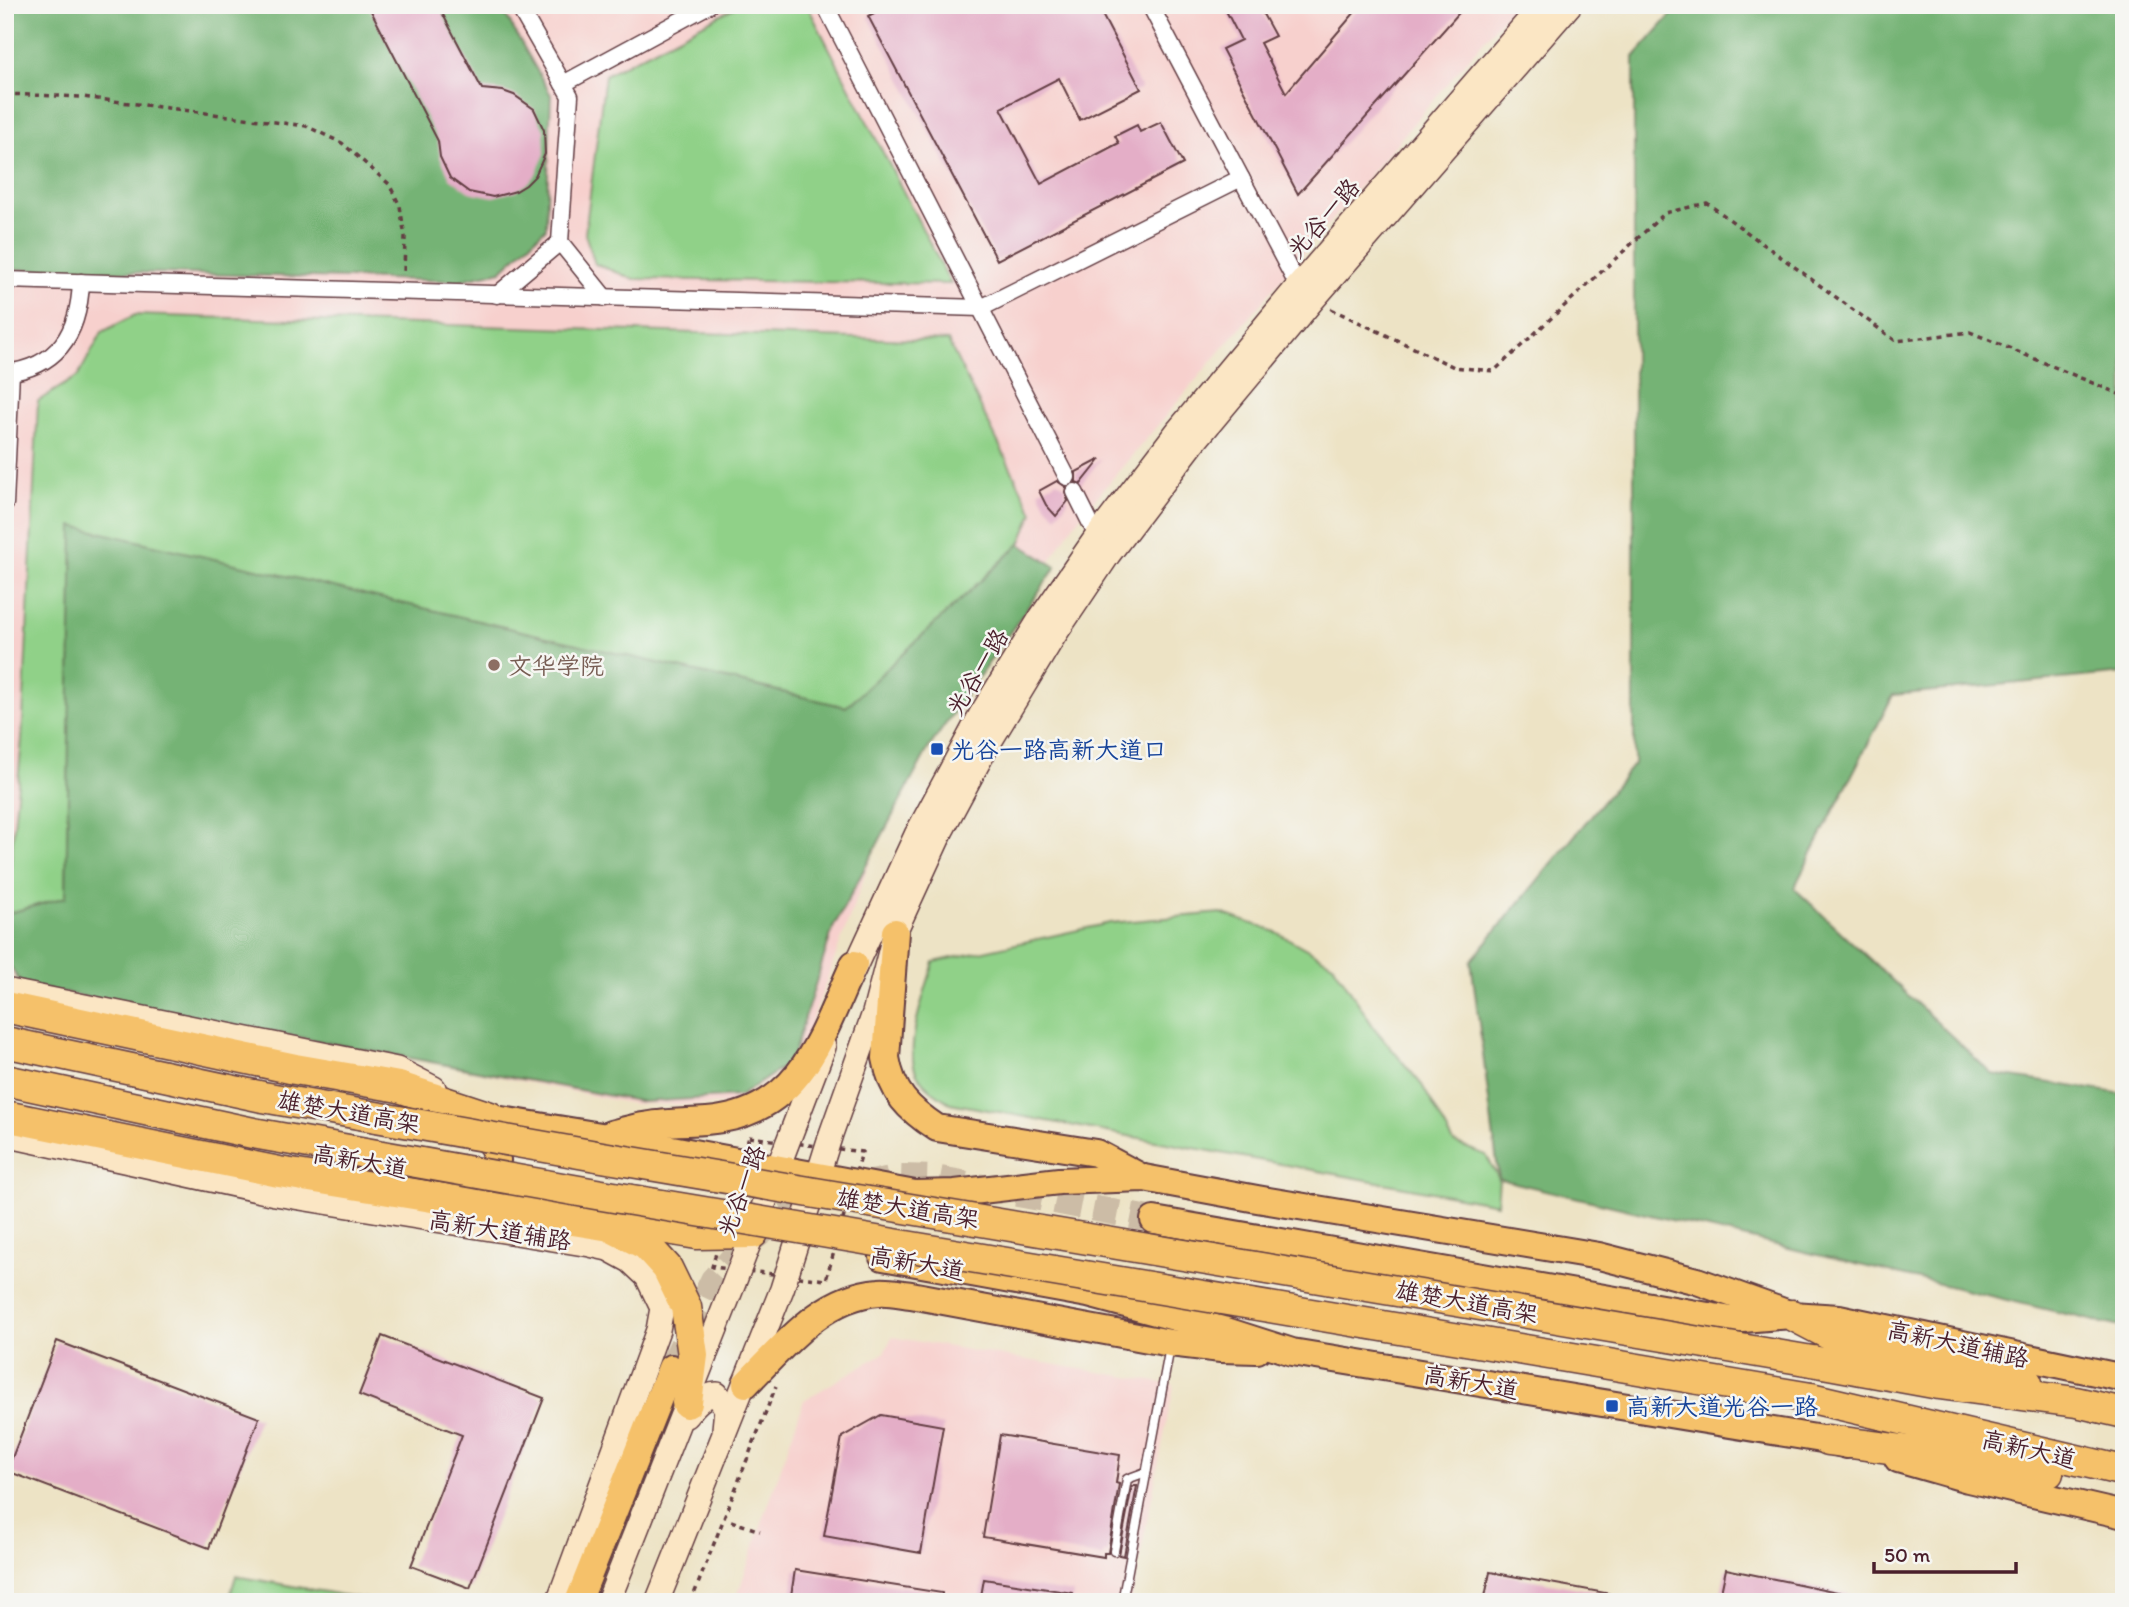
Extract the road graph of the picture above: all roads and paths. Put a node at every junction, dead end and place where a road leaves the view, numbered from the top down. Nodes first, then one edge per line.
1 (518, 5) edge
2 (709, 5) edge
3 (825, 5) edge
4 (1150, 5) edge
5 (1542, 5) edge
6 (1570, 5) edge
7 (563, 84) junction
8 (5, 94) edge
9 (1241, 178) junction
10 (560, 243) junction
11 (5, 280) edge
12 (81, 282) junction
13 (403, 292) junction
14 (1306, 293) junction
15 (497, 295) junction
16 (606, 298) junction
17 (981, 308) junction
18 (8, 373) edge
19 (2124, 396) edge
20 (1067, 477) dead end
21 (1075, 492) dead end
22 (5, 504) edge
23 (1097, 536) junction
24 (895, 932) junction
25 (854, 964) junction
26 (8, 993) edge
27 (5, 1032) edge
28 (5, 1042) edge
29 (824, 1047) junction
30 (859, 1055) junction
31 (5, 1080) edge
32 (5, 1091) edge
33 (394, 1110) junction
34 (5, 1116) edge
35 (490, 1117) junction
36 (5, 1135) edge
37 (601, 1136) junction
38 (777, 1169) junction
39 (817, 1177) junction
40 (1144, 1178) junction
41 (465, 1180) junction
42 (1023, 1185) junction
43 (1154, 1220) tunnel mouth
44 (610, 1226) junction
45 (753, 1233) junction
46 (798, 1241) junction
47 (1016, 1281) junction
48 (1792, 1315) junction
49 (1170, 1343) junction
50 (1292, 1352) junction
51 (1812, 1361) joint
52 (671, 1368) tunnel mouth
53 (2124, 1378) edge
54 (779, 1380) dead end
55 (746, 1384) junction
56 (1811, 1398) joint
57 (2076, 1402) junction
58 (684, 1413) junction
59 (2124, 1413) edge
60 (723, 1439) junction
61 (1828, 1440) junction
62 (2124, 1471) edge
63 (1146, 1472) junction
64 (2124, 1491) edge
65 (2124, 1515) edge
66 (731, 1521) dead end
67 (760, 1531) dead end
68 (1114, 1551) dead end
69 (558, 1602) edge
70 (578, 1602) edge
71 (608, 1602) edge
72 (657, 1602) edge
73 (691, 1602) edge
74 (1122, 1602) edge

1 - 7 street
2 - 7 street
3 - 17 street
4 - 9 street
5 - 14 main road, 光谷一路
6 - 14 main road, 光谷一路
7 - 10 street
8 - 13 path
9 - 14 street
9 - 17 street
10 - 15 street
10 - 16 street
11 - 12 street
12 - 13 street
12 - 18 street
13 - 15 street
14 - 19 path
14 - 23 main road, 光谷一路
14 - 24 main road, 光谷一路
15 - 16 street
16 - 17 street
17 - 20 street
18 - 22 street
21 - 23 street
23 - 25 main road, 光谷一路
24 - 30 main road, 光谷一路
24 - 40 main road
25 - 29 main road, 光谷一路
25 - 37 main road
26 - 35 highway
26 - 35 main road
27 - 33 main road
28 - 51 highway, 雄楚大道高架, bridge
29 - 30 main road
29 - 38 main road, 光谷一路
30 - 39 main road, 光谷一路
31 - 56 highway, 雄楚大道高架, bridge
32 - 41 main road, 高新大道
33 - 35 main road
33 - 41 main road
34 - 44 highway
35 - 37 main road
36 - 69 main road, 高新大道辅路
37 - 38 main road
38 - 39 main road
38 - 45 main road, 光谷一路
39 - 42 main road
39 - 46 main road, 光谷一路
40 - 42 main road
40 - 48 main road
41 - 45 main road, 高新大道
42 - 47 main road
43 - 48 main road
44 - 45 highway
44 - 58 highway
45 - 46 main road, 高新大道
45 - 58 main road, 光谷一路
46 - 47 main road, 高新大道
46 - 55 main road, 光谷一路
47 - 50 main road, 高新大道
48 - 53 main road, 高新大道辅路
48 - 57 highway
49 - 50 main road
49 - 55 main road
49 - 63 lane
50 - 61 main road, 高新大道
51 - 57 highway, 高新大道
52 - 70 main road
54 - 73 path
55 - 60 main road, 光谷一路
56 - 62 highway, 高新大道
57 - 59 highway, 高新大道
58 - 60 main road
58 - 71 main road, 光谷一路
60 - 72 main road, 光谷一路
61 - 64 highway
61 - 65 main road
63 - 68 lane
63 - 74 lane
66 - 67 path

